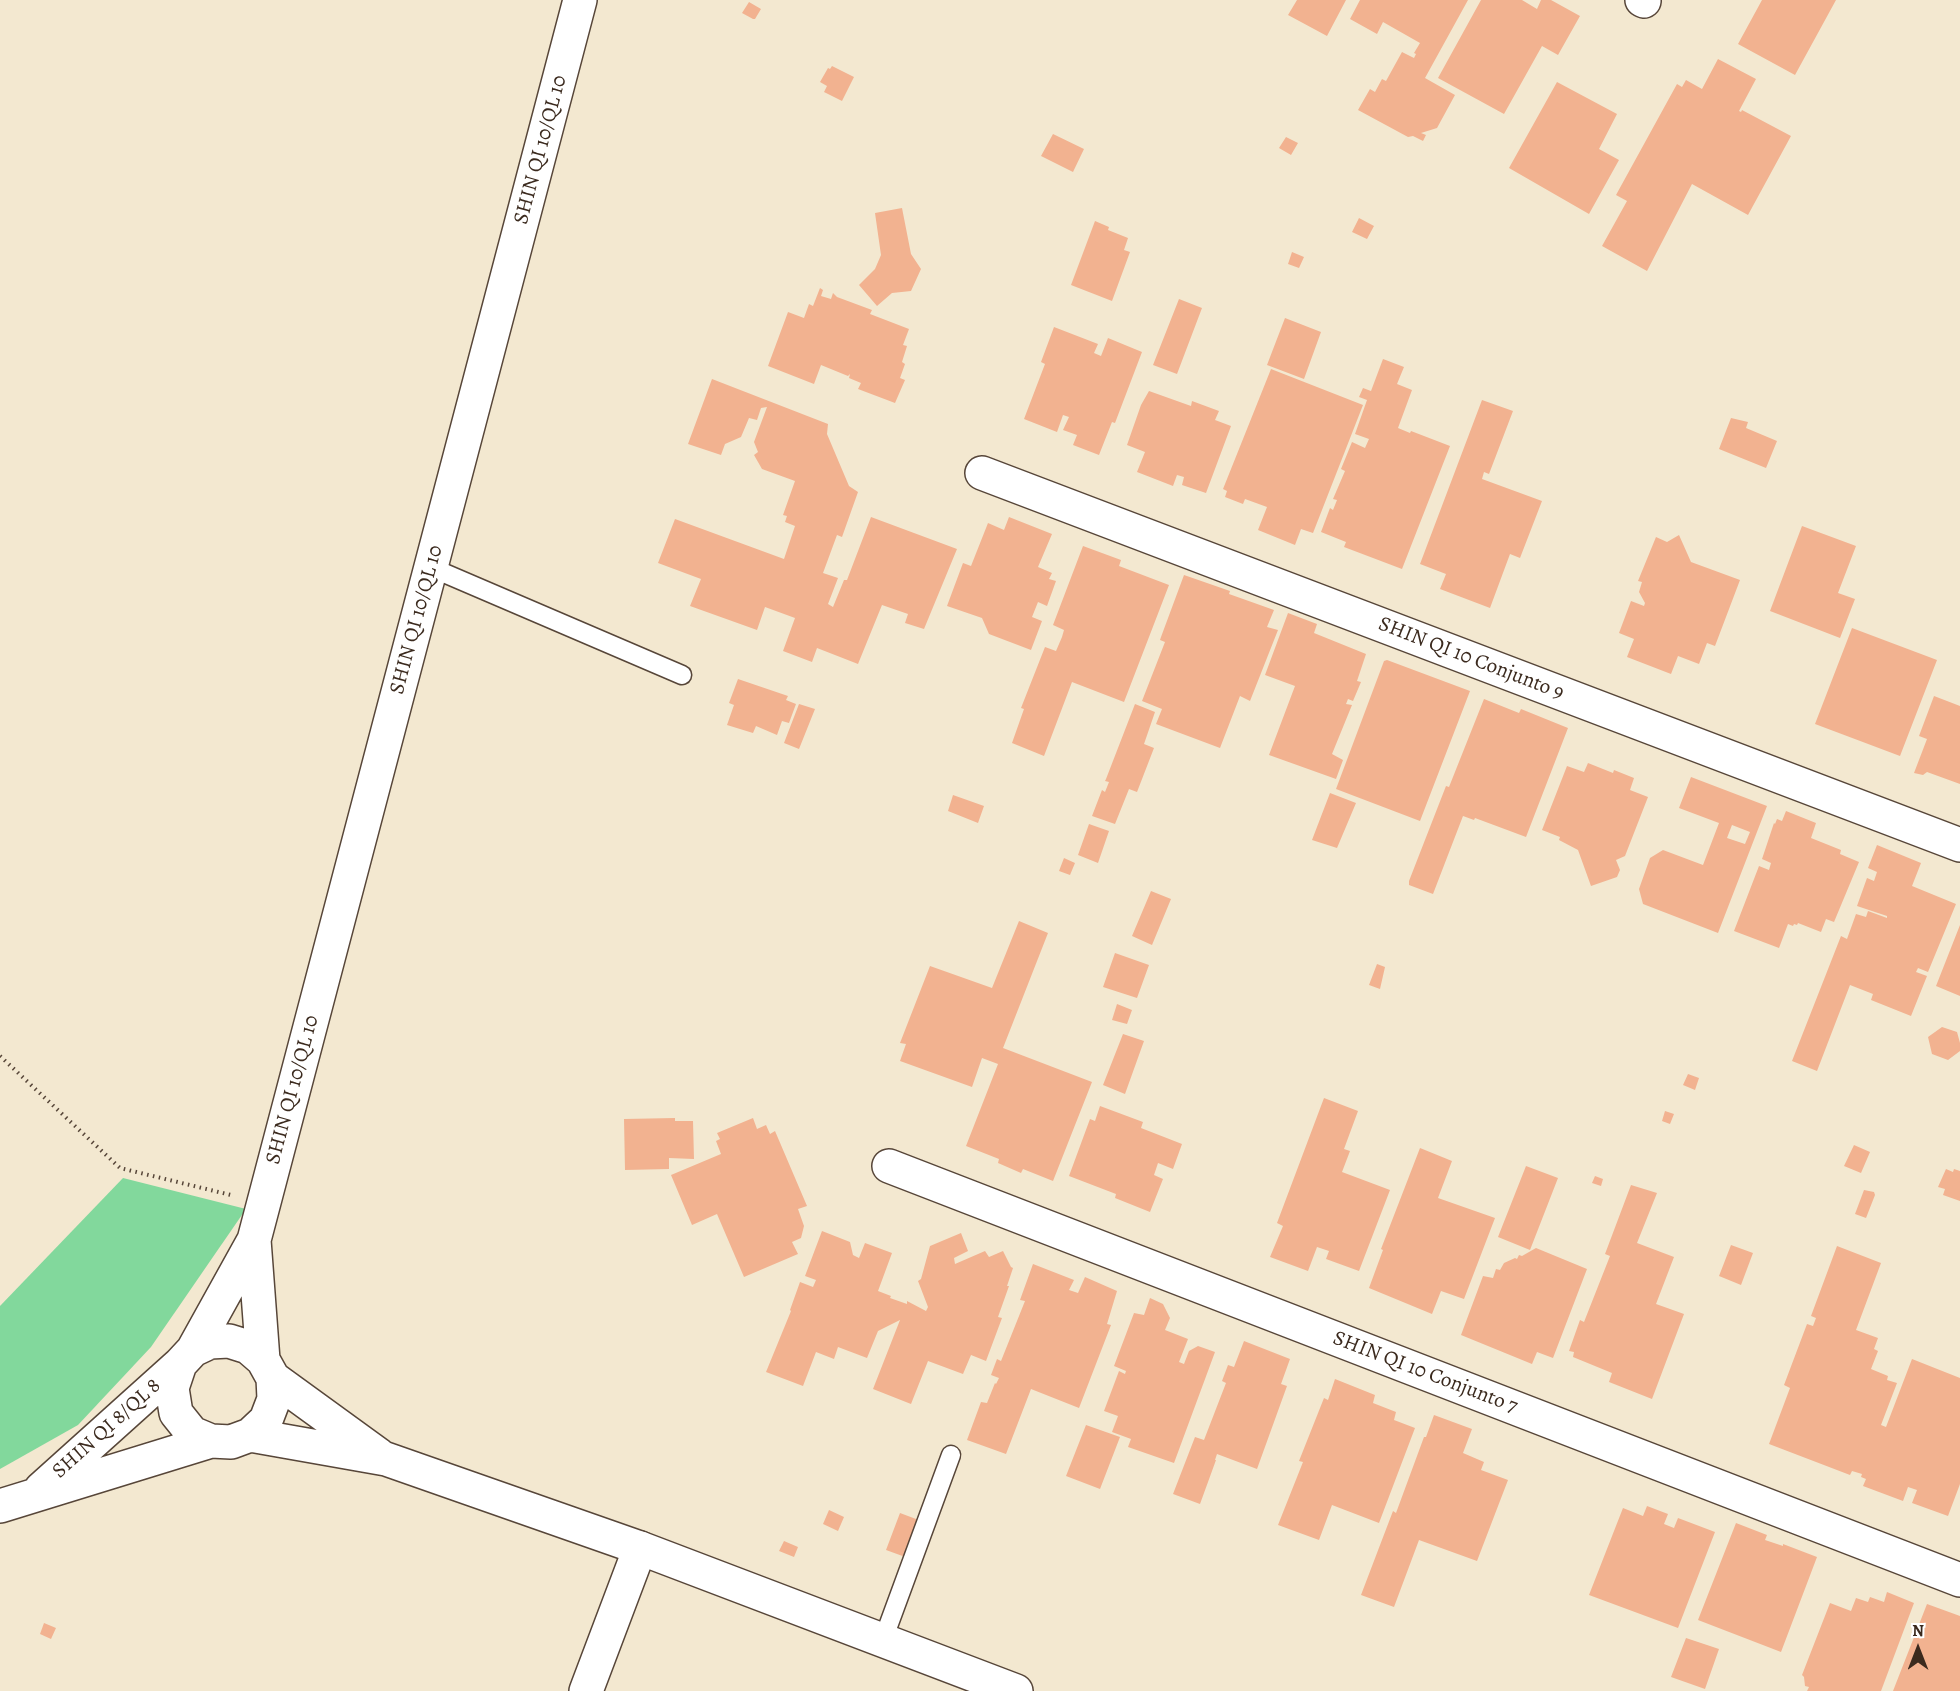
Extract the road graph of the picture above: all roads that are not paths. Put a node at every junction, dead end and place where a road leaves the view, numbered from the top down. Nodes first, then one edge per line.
1 (580, 0) edge
2 (982, 473) dead end
3 (430, 567) junction
4 (682, 675) dead end
5 (1960, 845) edge
6 (889, 1166) dead end
7 (254, 1240) junction
8 (186, 1357) junction
9 (268, 1369) junction
10 (250, 1435) junction
11 (211, 1441) junction
12 (951, 1455) dead end
13 (386, 1459) junction
14 (33, 1495) junction
15 (0, 1506) edge
16 (640, 1548) junction
17 (1960, 1580) edge
18 (883, 1640) junction
19 (586, 1691) edge
20 (1016, 1691) edge

1 - 3 street, SHIN QI 10/QL 10
2 - 5 street, SHIN QI 10 Conjunto 9
3 - 4 lane
3 - 7 street, SHIN QI 10/QL 10
6 - 17 street, SHIN QI 10 Conjunto 7
7 - 8 street, SHIN QI 10/QL 10
7 - 9 street, SHIN QI 10/QL 10
8 - 9 street
8 - 11 street
8 - 14 street, SHIN QI 8/QL 8
9 - 10 street
9 - 13 street
10 - 11 street
10 - 13 street
11 - 14 street, SHIN QI 8/QL 8
12 - 18 lane
13 - 16 street
14 - 15 street, SHIN QI 8/QL 8
16 - 18 street
16 - 19 street
18 - 20 street

